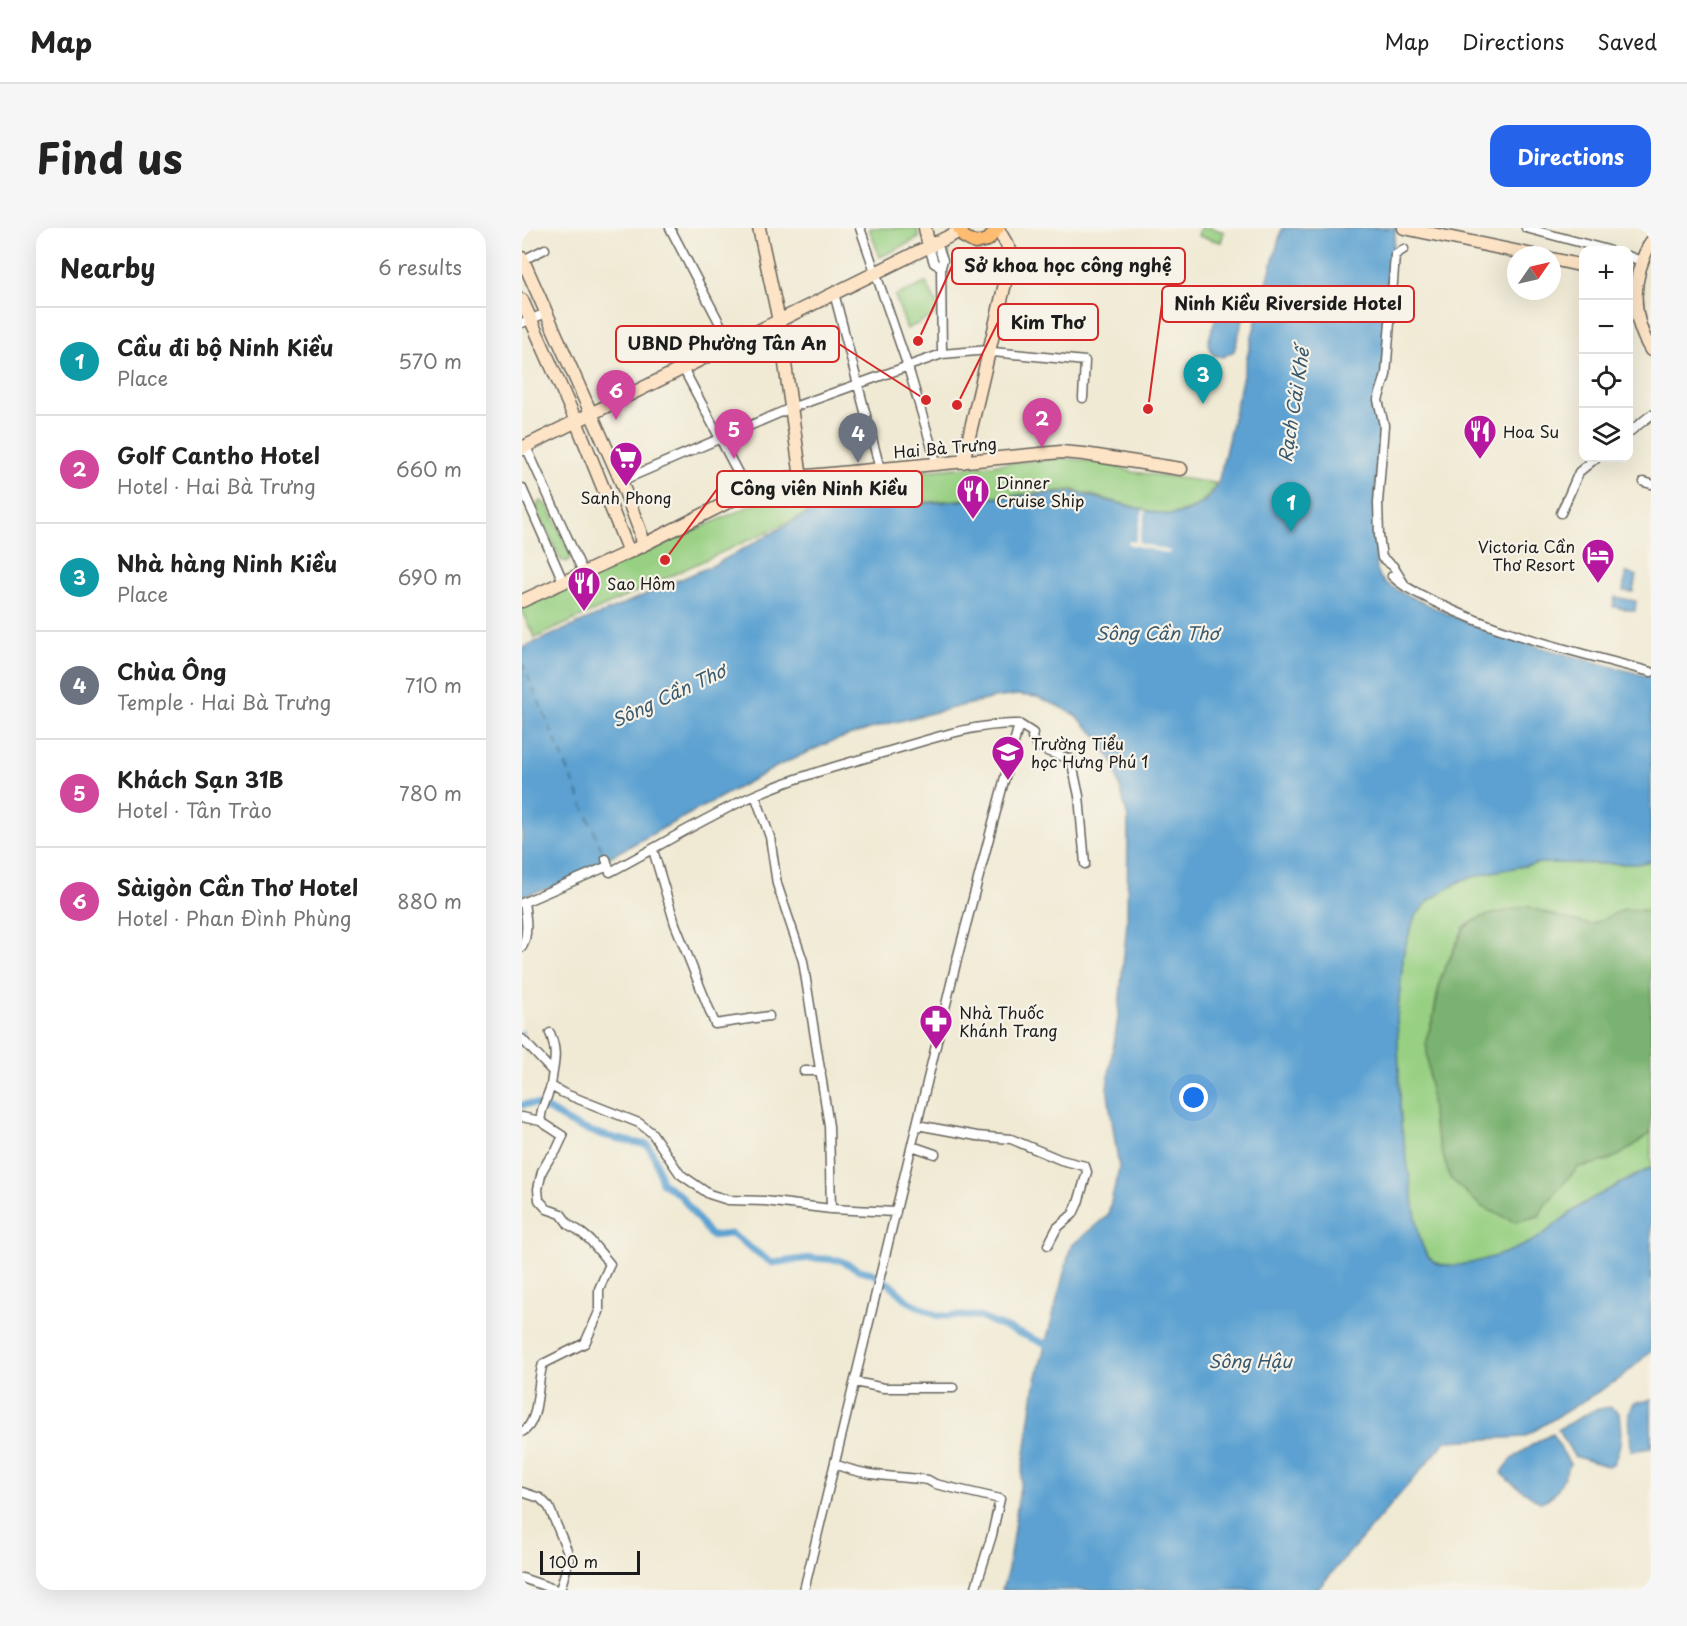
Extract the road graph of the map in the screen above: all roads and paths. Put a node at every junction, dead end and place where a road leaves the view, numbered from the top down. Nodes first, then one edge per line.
1 (670, 228) edge
2 (759, 228) edge
3 (860, 228) edge
4 (925, 228) edge
5 (998, 228) edge
6 (1404, 228) edge
7 (1526, 228) edge
8 (960, 230) edge
9 (1651, 242) edge
10 (933, 245) junction
11 (1593, 246) edge
12 (544, 249) dead end
13 (1404, 249) dead end
14 (1507, 250) edge
15 (1633, 258) edge
16 (522, 259) edge
17 (1561, 261) edge
18 (1641, 261) junction
19 (1579, 265) edge
20 (875, 273) junction
21 (1633, 278) edge
22 (834, 293) junction
23 (522, 300) edge
24 (546, 313) junction
25 (526, 321) edge
26 (779, 321) junction
27 (731, 345) junction
28 (989, 350) junction
29 (1651, 350) edge
30 (942, 354) junction
31 (908, 367) junction
32 (683, 368) junction
33 (858, 385) junction
34 (1083, 398) dead end
35 (791, 408) junction
36 (591, 414) junction
37 (1651, 416) edge
38 (576, 421) junction
39 (1633, 430) edge
40 (719, 438) junction
41 (522, 450) edge
42 (963, 462) junction
43 (1591, 462) edge
44 (937, 465) junction
45 (880, 469) junction
46 (1180, 469) dead end
47 (801, 478) junction
48 (621, 481) junction
49 (522, 488) edge
50 (748, 492) junction
51 (1561, 513) dead end
52 (642, 546) junction
53 (630, 552) junction
54 (583, 572) junction
55 (1392, 576) dead end
56 (563, 581) junction
57 (1406, 587) junction
58 (522, 601) edge
59 (1651, 672) edge
60 (1018, 724) junction
61 (755, 795) junction
62 (653, 850) junction
63 (1085, 864) dead end
64 (523, 903) edge
65 (522, 947) edge
66 (769, 1016) dead end
67 (550, 1033) dead end
68 (522, 1038) edge
69 (552, 1071) junction
70 (804, 1071) dead end
71 (821, 1071) junction
72 (552, 1086) junction
73 (522, 1117) edge
74 (540, 1121) junction
75 (917, 1125) junction
76 (912, 1146) junction
77 (935, 1154) dead end
78 (831, 1209) junction
79 (896, 1212) junction
80 (1048, 1245) dead end
81 (855, 1382) junction
82 (953, 1388) dead end
83 (522, 1432) edge
84 (835, 1464) junction
85 (522, 1492) edge
86 (522, 1578) edge
87 (559, 1590) edge
88 (804, 1590) edge
89 (975, 1590) edge

1 - 27 street
2 - 26 street
3 - 20 street
4 - 10 street
5 - 8 main road
5 - 28 street
6 - 14 street
7 - 11 street
8 - 10 street
9 - 18 street
10 - 20 street
10 - 30 street
12 - 16 street
13 - 57 street
15 - 18 street
16 - 24 street
17 - 19 street
18 - 21 street
20 - 22 street
20 - 31 street
21 - 29 street
22 - 26 street
22 - 33 street
23 - 25 street
24 - 25 street
24 - 36 street
25 - 38 street
26 - 27 street
26 - 35 street
27 - 32 street
28 - 30 street
28 - 34 street
28 - 42 street
30 - 31 street
31 - 33 street
31 - 44 street
32 - 36 street
32 - 40 street
33 - 35 street
33 - 45 street
35 - 40 street
35 - 47 street
36 - 38 street
36 - 48 street
37 - 39 street
38 - 41 street
38 - 53 street
40 - 48 street
40 - 50 street
41 - 54 street
42 - 44 street, Hai Bà Trưng
42 - 46 street, Hai Bà Trưng
43 - 51 street
44 - 45 street, Hai Bà Trưng
45 - 47 street, Hai Bà Trưng
47 - 50 street, Hai Bà Trưng
48 - 52 street
49 - 56 street
50 - 52 street, Hai Bà Trưng
52 - 53 street, Hai Bà Trưng
53 - 54 street, Hai Bà Trưng
54 - 56 street, Hai Bà Trưng
55 - 57 street
56 - 58 street, Hai Bà Trưng
57 - 59 street
60 - 61 street
60 - 63 street
60 - 75 street
61 - 62 street
61 - 71 street
62 - 64 street
62 - 66 street
64 - 65 street
67 - 69 street
68 - 69 street
69 - 72 street
70 - 71 street
71 - 78 street
72 - 74 street
72 - 78 street
73 - 74 street
74 - 83 street
75 - 76 street
75 - 80 street
76 - 77 street
76 - 79 street
78 - 79 street
79 - 81 street
81 - 82 street
81 - 84 street
84 - 88 street
84 - 89 street
85 - 87 street
86 - 87 street

